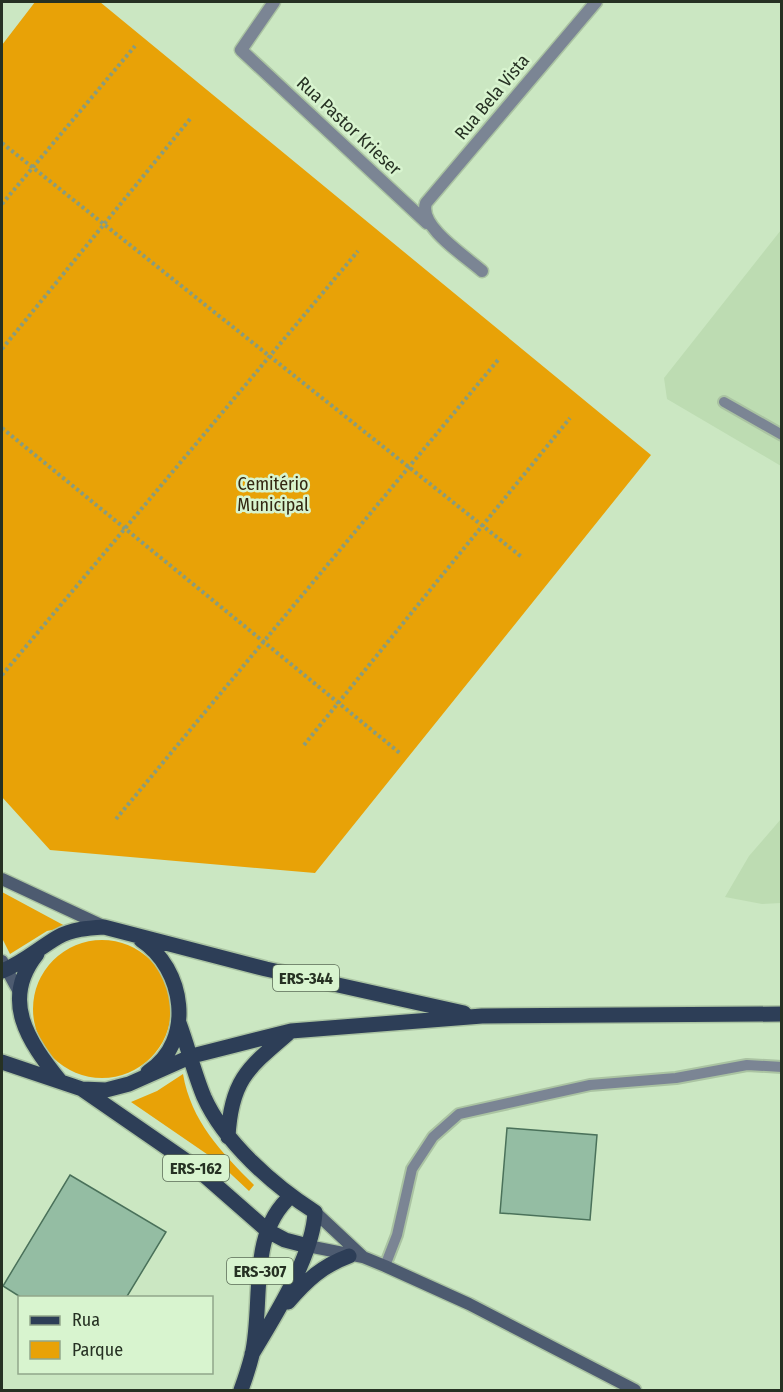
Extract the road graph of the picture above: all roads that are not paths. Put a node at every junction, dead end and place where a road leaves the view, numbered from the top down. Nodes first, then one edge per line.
1 (274, 2) edge
2 (596, 2) edge
3 (429, 223) junction
4 (482, 271) dead end
5 (724, 402) dead end
6 (782, 435) edge
7 (2, 879) edge
8 (104, 927) junction
9 (131, 934) junction
10 (39, 951) junction
11 (3, 967) edge
12 (18, 990) junction
13 (782, 1014) edge
14 (482, 1017) junction
15 (178, 1023) junction
16 (291, 1031) junction
17 (192, 1056) junction
18 (2, 1062) edge
19 (782, 1066) edge
20 (60, 1081) junction
21 (129, 1084) junction
22 (82, 1089) junction
23 (228, 1137) junction
24 (291, 1196) junction
25 (315, 1212) junction
26 (268, 1231) junction
27 (308, 1246) junction
28 (356, 1256) junction
29 (385, 1266) junction
30 (276, 1315) junction
31 (252, 1354) junction
32 (241, 1390) edge
33 (635, 1390) edge

1 - 3 street, Rua Pastor Krieser
2 - 3 street, Rua Bela Vista
3 - 4 street, Rua Pastor Krieser
5 - 6 lane
7 - 8 main road
8 - 9 main road
8 - 10 main road
9 - 14 main road, ERS-344
9 - 15 main road
10 - 11 main road
10 - 12 main road
11 - 12 main road
12 - 20 main road
13 - 14 main road, ERS-344
14 - 16 main road, ERS-344
15 - 17 main road
15 - 21 main road
16 - 17 main road, ERS-344
16 - 23 main road
17 - 21 main road
17 - 23 main road, ERS-162
18 - 20 main road
19 - 29 lane
20 - 22 main road
21 - 22 main road
22 - 26 main road, ERS-162
23 - 24 main road, ERS-162
24 - 25 main road, ERS-162
24 - 26 main road, ERS-307
25 - 27 main road, ERS-307
25 - 28 main road, ERS-162
26 - 27 main road, ERS-162
26 - 31 main road, ERS-307
27 - 28 main road, ERS-162
27 - 30 main road, ERS-307
28 - 29 main road, ERS-162
28 - 30 main road
29 - 33 main road, ERS-162
30 - 31 main road, ERS-307
31 - 32 main road, ERS-307

